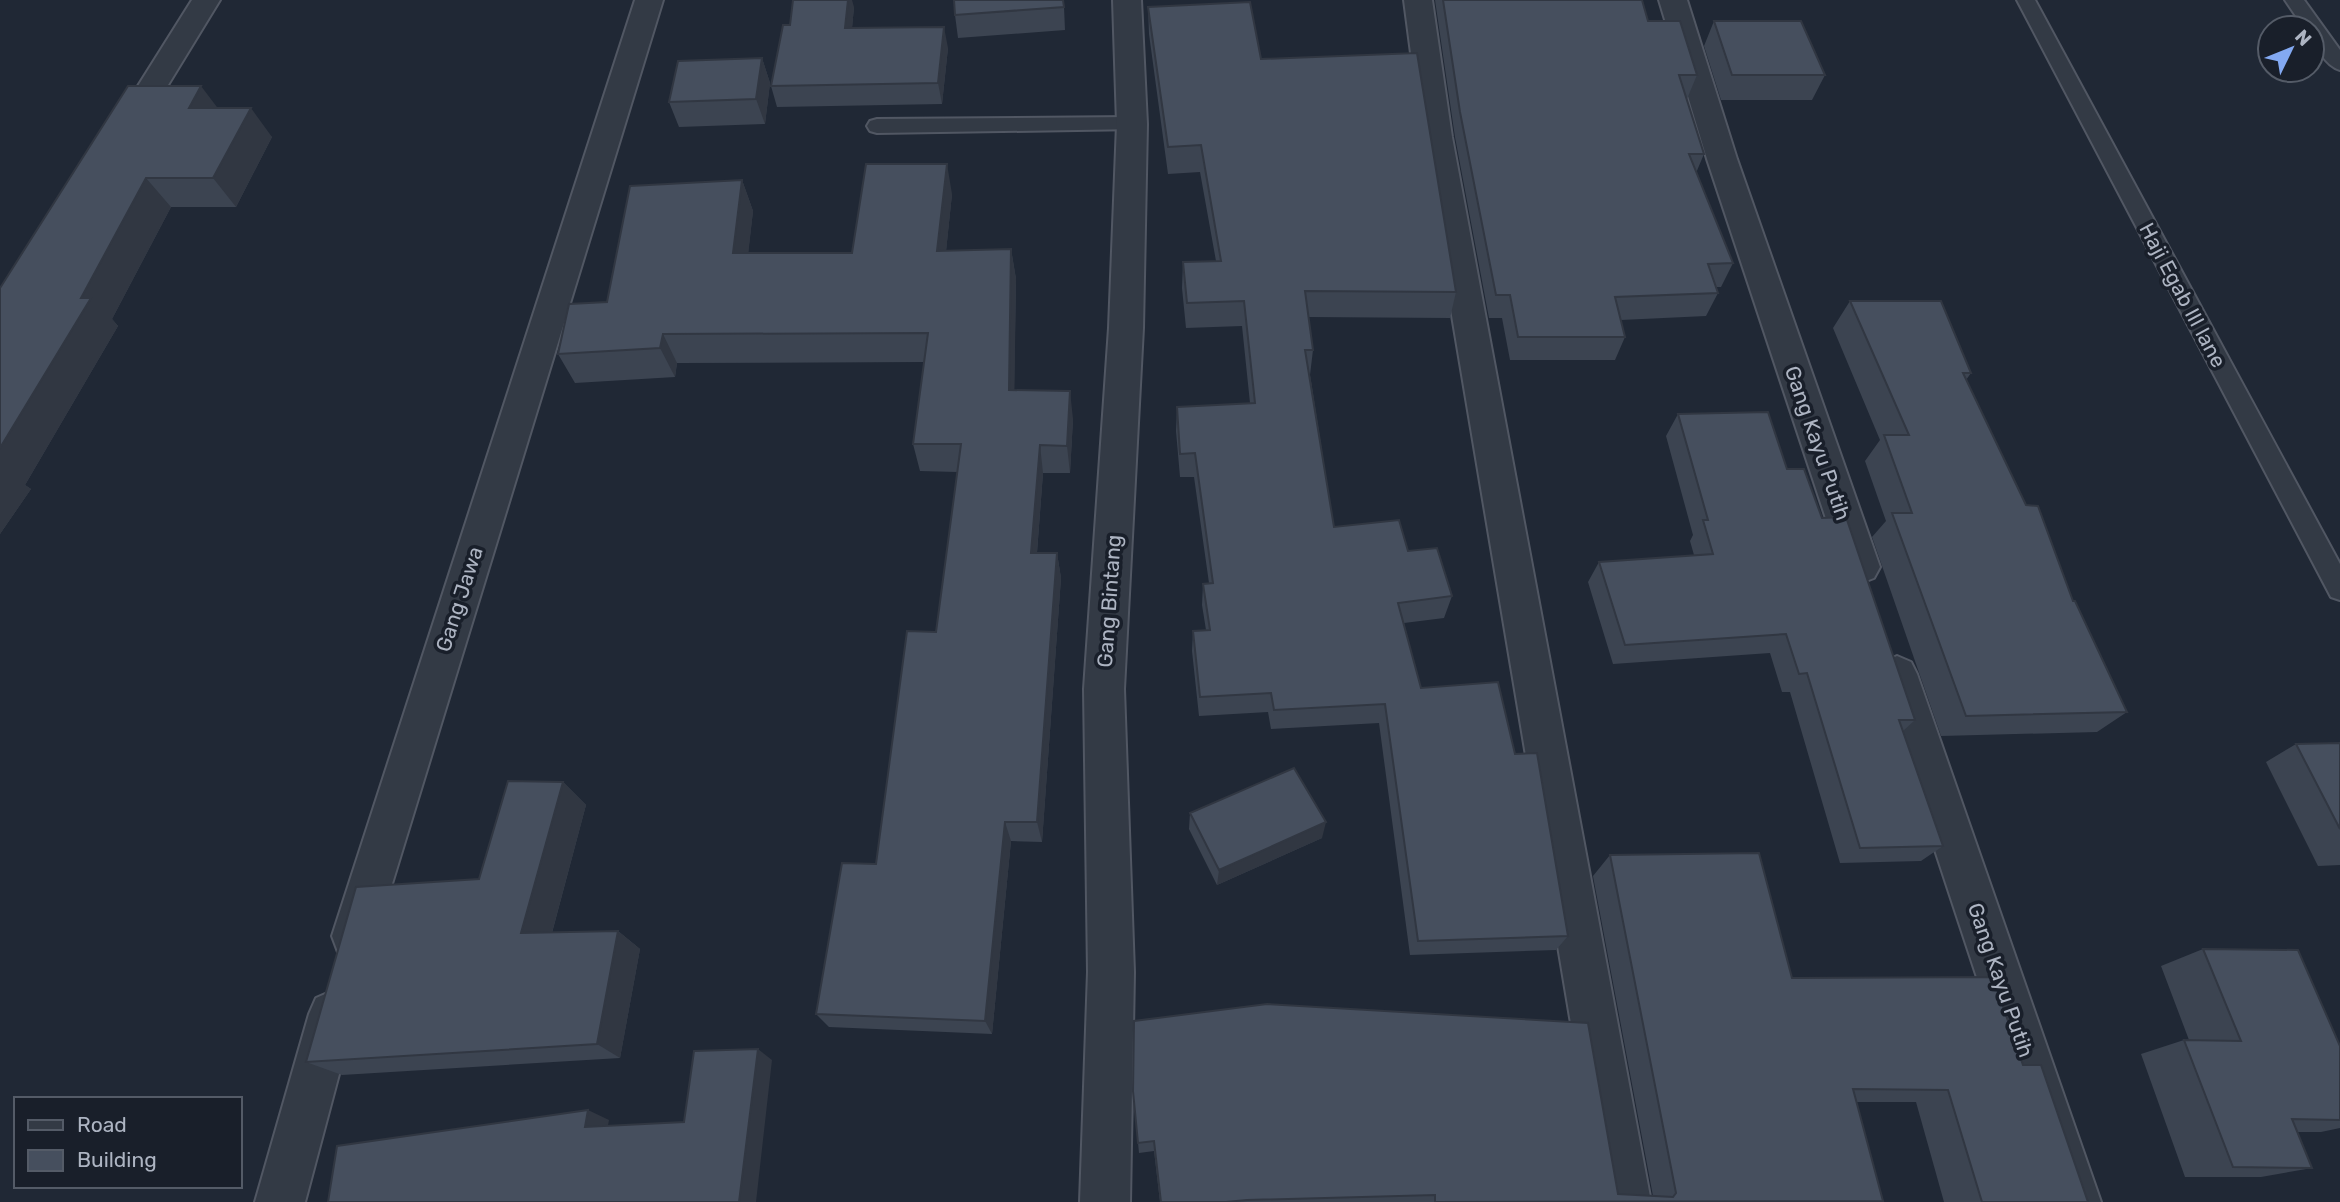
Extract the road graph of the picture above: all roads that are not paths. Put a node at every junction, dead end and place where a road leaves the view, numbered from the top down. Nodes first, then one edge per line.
1 (206, 0) edge
2 (649, 0) edge
3 (1127, 0) edge
4 (1418, 0) edge
5 (1673, 0) edge
6 (2026, 0) edge
7 (2294, 0) edge
8 (2340, 64) edge
9 (1132, 124) junction
10 (877, 126) dead end
11 (106, 160) edge
12 (2340, 589) edge
13 (1870, 595) edge
14 (1888, 648) edge
15 (280, 1202) edge
16 (1105, 1202) edge
17 (1626, 1202) edge
18 (2076, 1202) edge

1 - 11 street
2 - 15 street, Gang Jawa
3 - 9 street, Gang Bintang
4 - 17 street
5 - 13 street, Gang Kayu Putih
6 - 12 lane, Haji Egab III lane
7 - 8 lane
9 - 10 lane
9 - 16 street, Gang Bintang
14 - 18 street, Gang Kayu Putih

